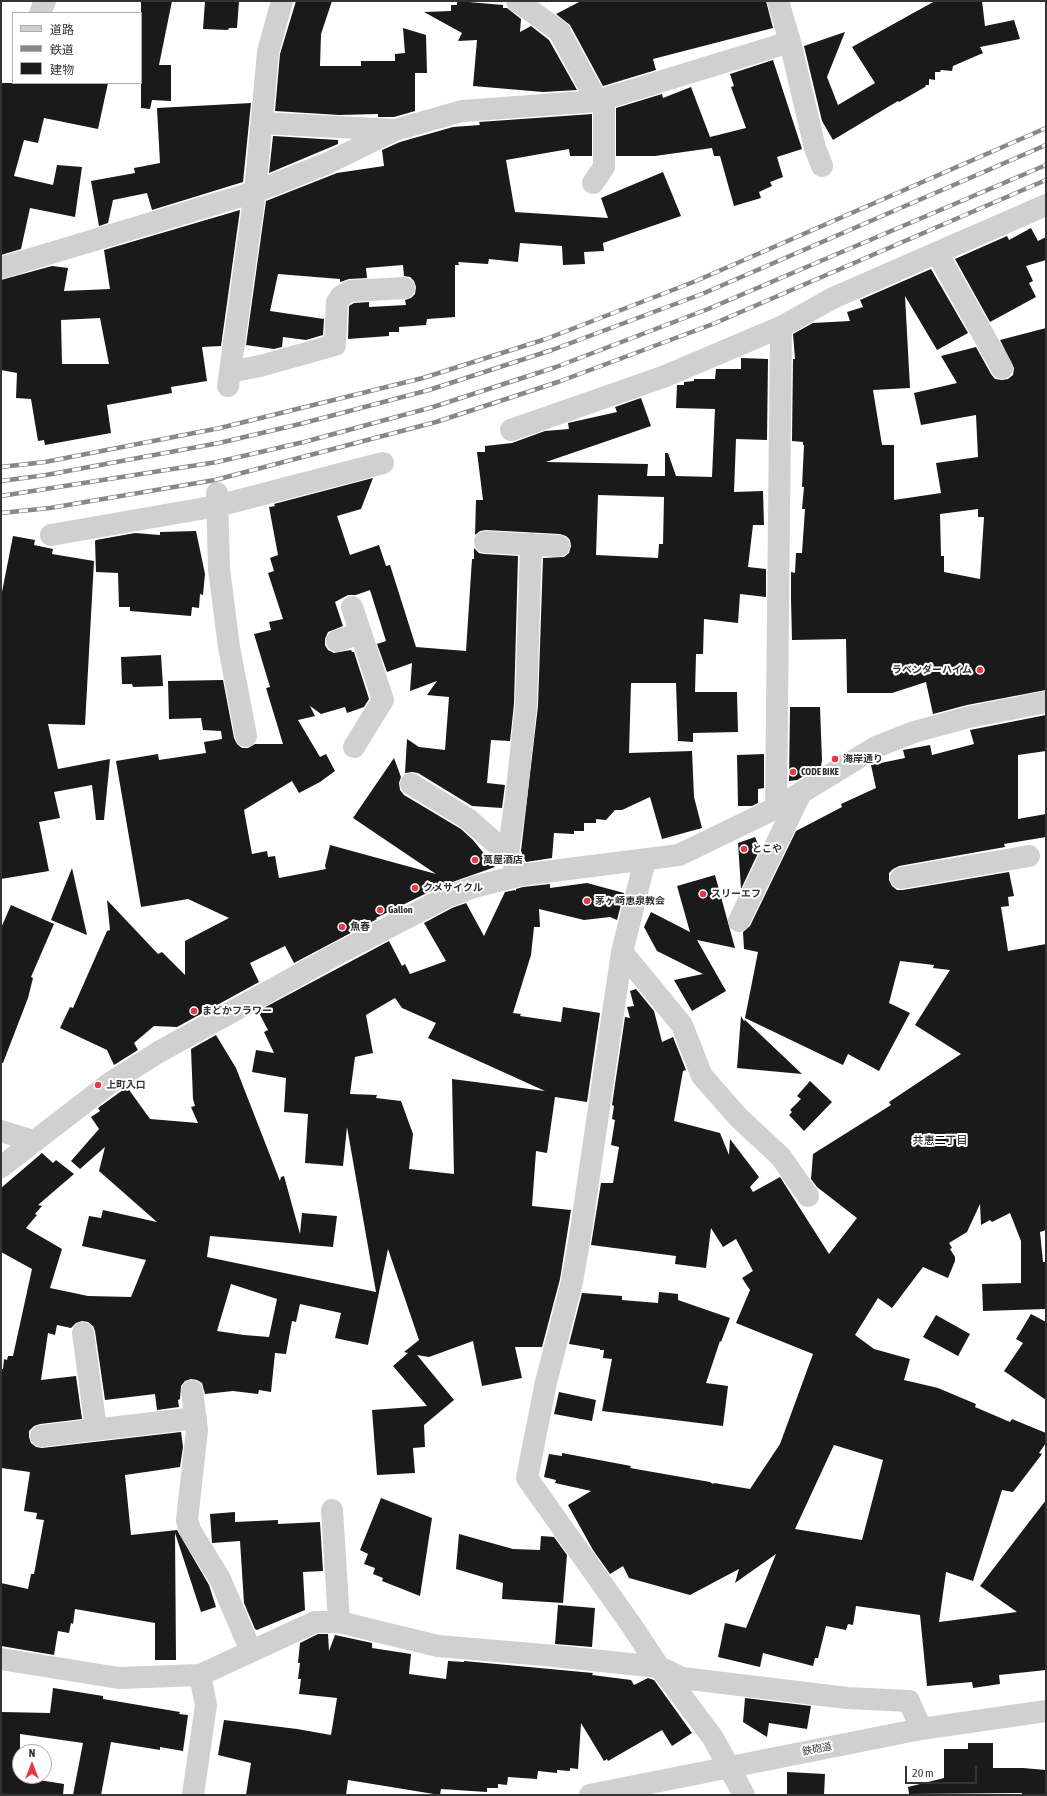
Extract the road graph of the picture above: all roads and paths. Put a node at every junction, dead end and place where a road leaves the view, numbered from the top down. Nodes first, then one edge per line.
1 (45, 1) edge
2 (282, 1) edge
3 (517, 1) edge
4 (778, 1) edge
5 (40, 12) edge
6 (790, 42) junction
7 (600, 100) junction
8 (262, 123) junction
9 (395, 130) junction
10 (822, 166) dead end
11 (593, 183) dead end
12 (255, 192) junction
13 (1046, 205) edge
14 (937, 253) junction
15 (1, 268) edge
16 (404, 288) dead end
17 (781, 327) junction
18 (1002, 368) dead end
19 (511, 430) dead end
20 (383, 463) dead end
21 (217, 500) junction
22 (51, 535) dead end
23 (485, 542) dead end
24 (531, 544) junction
25 (559, 546) dead end
26 (352, 607) dead end
27 (361, 633) junction
28 (337, 641) dead end
29 (1046, 702) edge
30 (246, 736) dead end
31 (354, 747) dead end
32 (411, 784) dead end
33 (803, 791) junction
34 (776, 808) junction
35 (508, 854) junction
36 (1029, 856) dead end
37 (645, 860) junction
38 (520, 875) junction
39 (901, 878) dead end
40 (739, 921) dead end
41 (622, 952) junction
42 (1, 1130) edge
43 (33, 1141) junction
44 (1, 1167) edge
45 (808, 1196) dead end
46 (83, 1333) dead end
47 (192, 1391) dead end
48 (196, 1418) junction
49 (96, 1430) junction
50 (41, 1436) dead end
51 (332, 1510) dead end
52 (339, 1622) junction
53 (251, 1651) junction
54 (1, 1659) edge
55 (658, 1667) junction
56 (200, 1676) junction
57 (1046, 1711) edge
58 (921, 1728) junction
59 (729, 1767) junction
60 (193, 1795) edge
61 (590, 1795) edge
62 (744, 1795) edge

1 - 5 street
2 - 8 street
3 - 7 street
4 - 6 street
6 - 7 street
6 - 10 street
7 - 9 street
7 - 11 street
8 - 9 street
8 - 12 street
9 - 12 street
12 - 15 street
12 - 16 street
13 - 14 street
14 - 17 street
14 - 18 street
17 - 19 street
17 - 34 street
20 - 21 street
21 - 22 street
21 - 30 street
23 - 24 street
24 - 25 street
24 - 35 street
26 - 27 street
27 - 28 street
27 - 31 street
29 - 33 street
32 - 35 street
33 - 34 street
33 - 40 street
34 - 37 street
35 - 38 street
36 - 39 street
37 - 38 street
37 - 41 street
38 - 43 street
41 - 45 street
41 - 55 street
42 - 43 street
43 - 44 street
46 - 49 street
47 - 48 street
48 - 49 street
48 - 53 street
49 - 50 street
51 - 52 street
52 - 53 street
52 - 55 street
53 - 56 street
54 - 56 street
55 - 58 street
55 - 59 street
56 - 60 street
57 - 58 street, 鉄砲道
58 - 59 street, 鉄砲道
59 - 61 street, 鉄砲道
59 - 62 street

